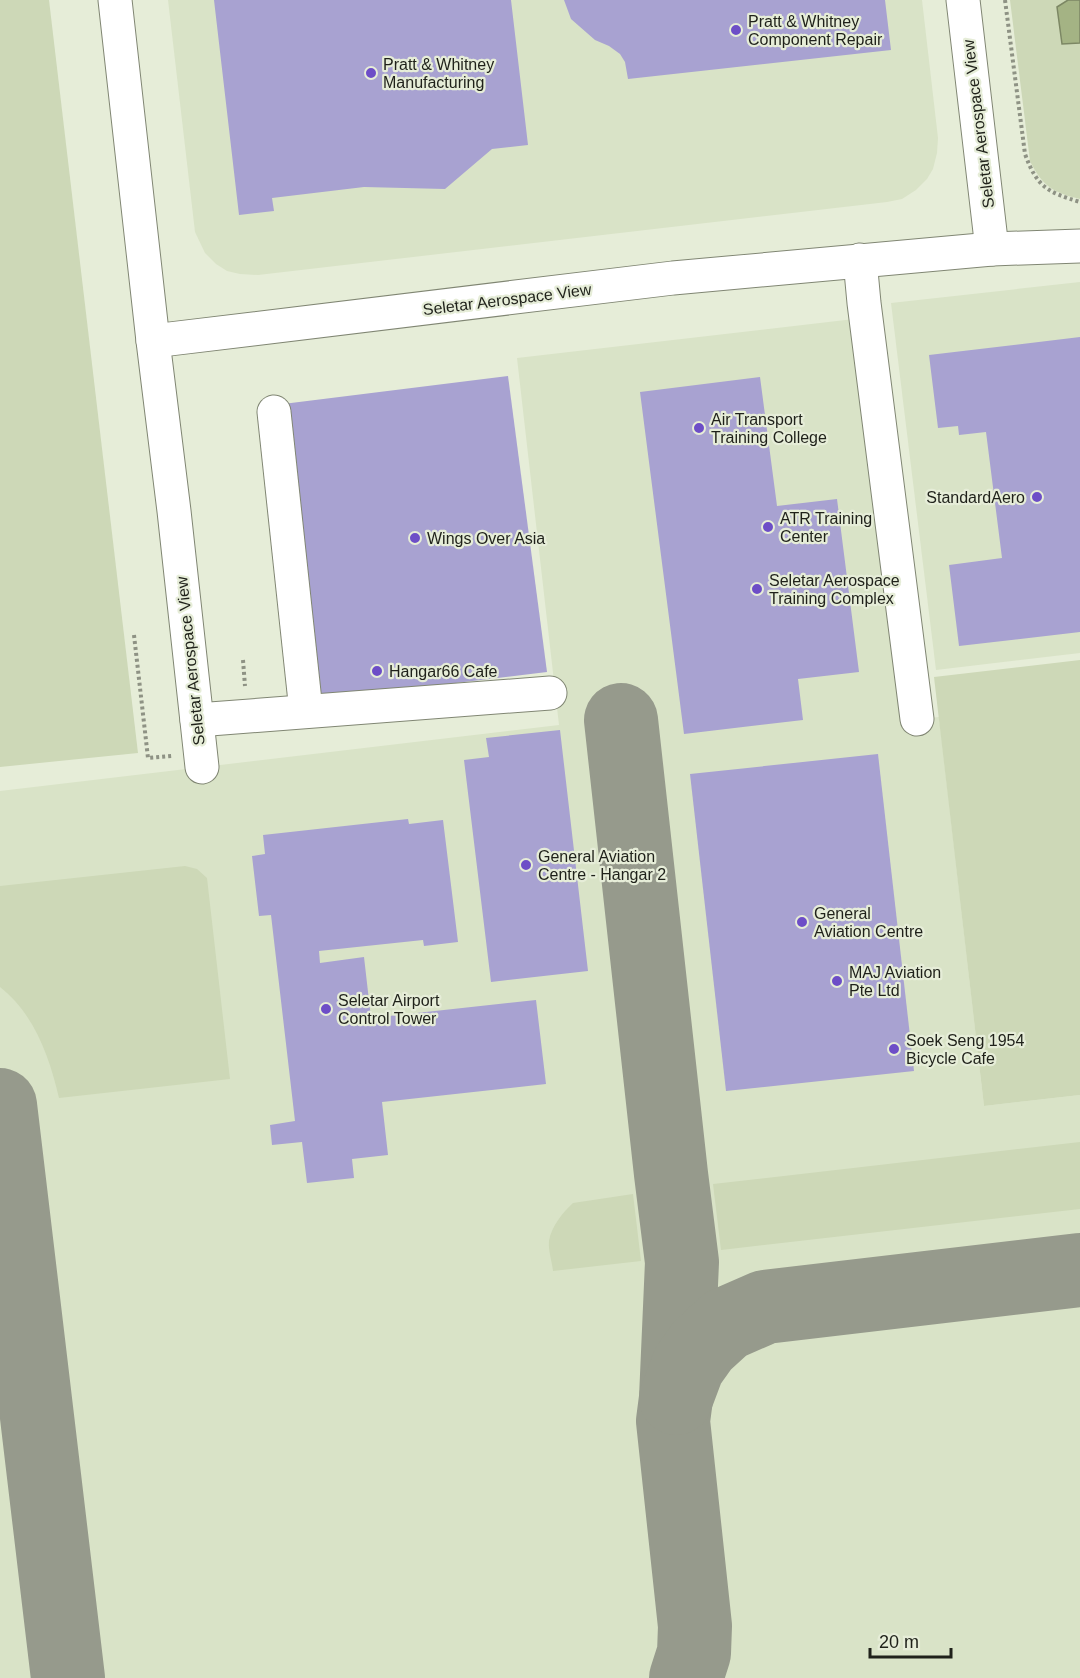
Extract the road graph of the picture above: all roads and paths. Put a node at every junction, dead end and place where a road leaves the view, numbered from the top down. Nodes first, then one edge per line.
1 (115, 0) edge
2 (963, 0) edge
3 (1005, 0) edge
4 (1080, 202) edge
5 (1080, 246) edge
6 (992, 249) junction
7 (860, 260) junction
8 (153, 341) junction
9 (274, 412) dead end
10 (134, 635) dead end
11 (550, 693) dead end
12 (306, 711) junction
13 (917, 719) dead end
14 (197, 720) junction
15 (201, 760) joint

1 - 8 street, Seletar Aerospace View
2 - 6 street, Seletar Aerospace View
3 - 4 path
5 - 6 street, Seletar Aerospace View
6 - 7 street, Seletar Aerospace View
7 - 8 street, Seletar Aerospace View
7 - 13 street
8 - 14 street, Seletar Aerospace View
9 - 12 street
10 - 15 path
11 - 12 street
12 - 14 street
14 - 15 street, Seletar Aerospace View

